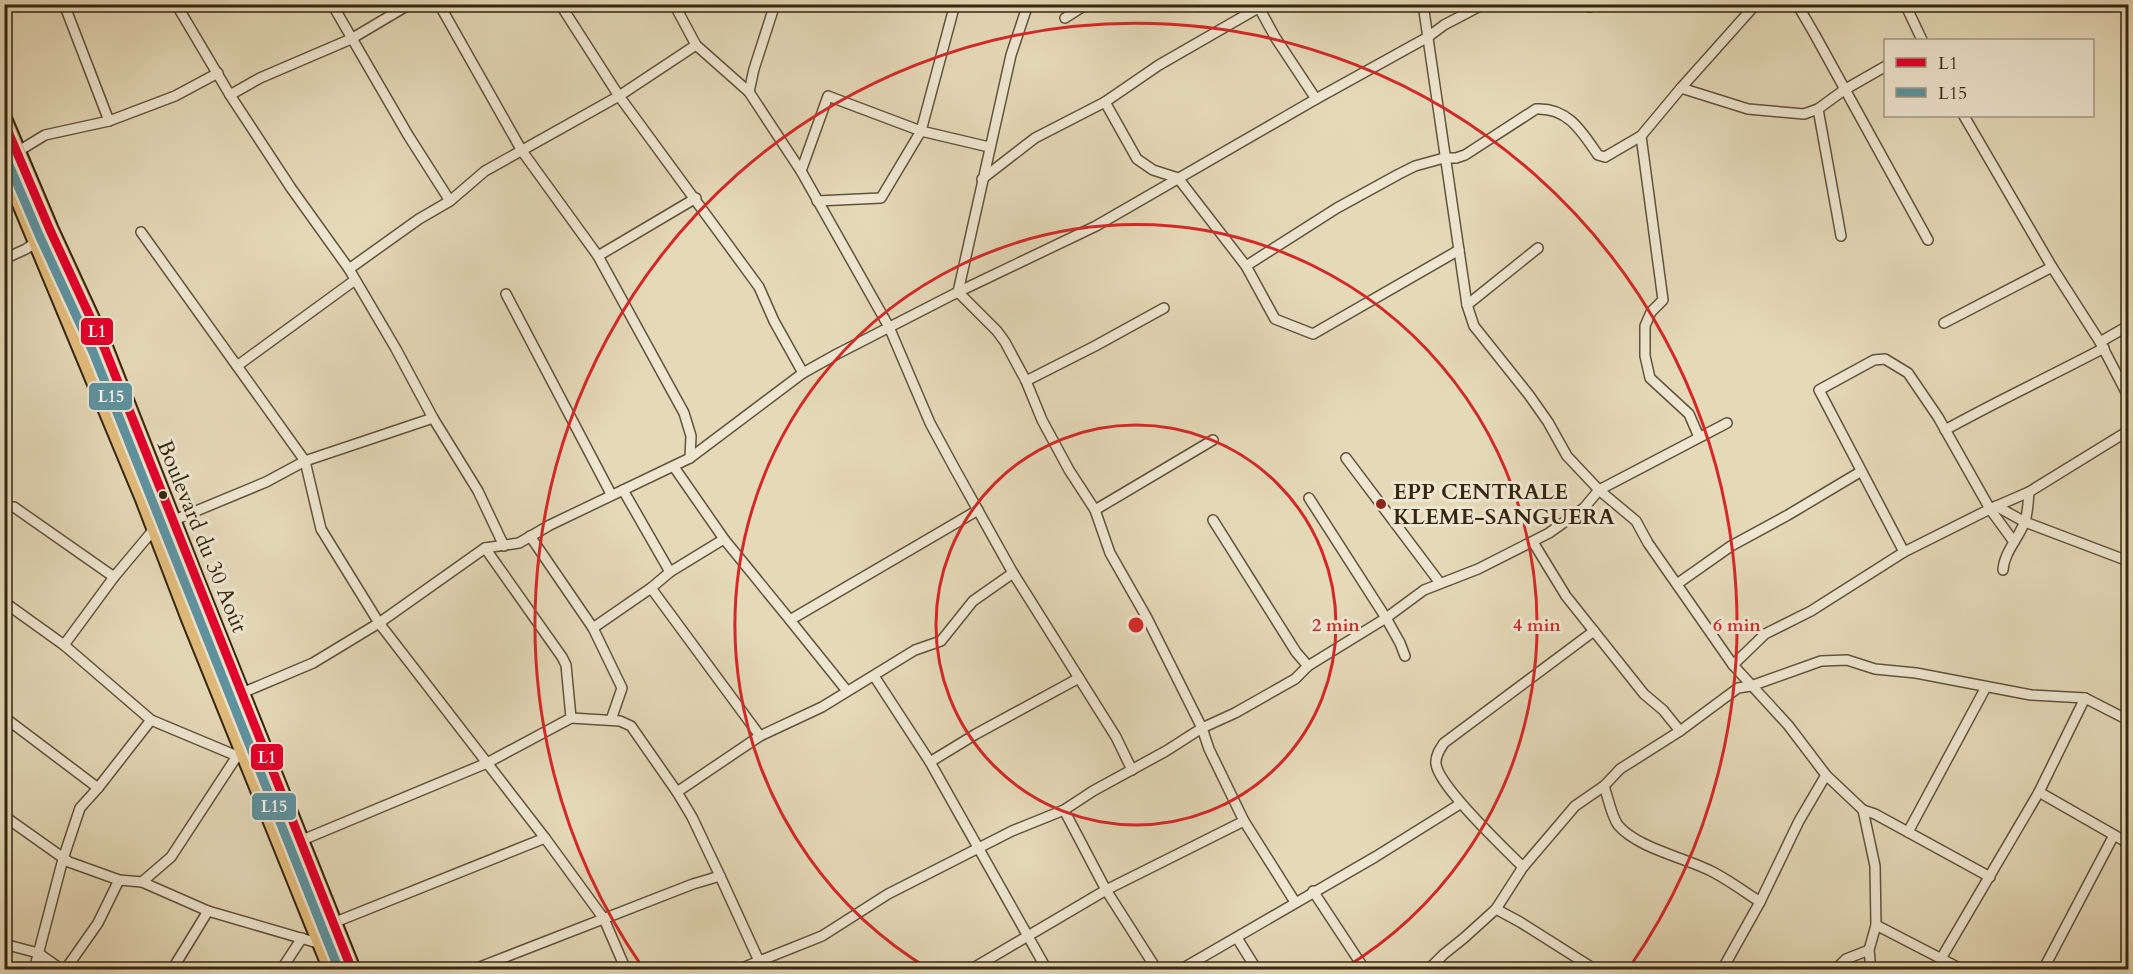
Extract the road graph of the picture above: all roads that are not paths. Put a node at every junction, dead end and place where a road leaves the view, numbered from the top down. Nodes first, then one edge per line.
1 (64, 4) edge
2 (176, 4) edge
3 (332, 4) edge
4 (410, 4) edge
5 (439, 4) edge
6 (560, 4) edge
7 (674, 4) edge
8 (775, 4) edge
9 (955, 4) edge
10 (1028, 4) edge
11 (1086, 4) edge
12 (1423, 4) edge
13 (1484, 4) edge
14 (1585, 4) edge
15 (1599, 4) edge
16 (1756, 4) edge
17 (1797, 4) edge
18 (1905, 4) edge
19 (1260, 6) edge
20 (1065, 18) dead end
21 (1428, 37) junction
22 (351, 39) junction
23 (1922, 39) edge
24 (696, 45) junction
25 (1884, 67) edge
26 (218, 73) junction
27 (1681, 88) junction
28 (1844, 90) junction
29 (749, 92) junction
30 (230, 95) junction
31 (619, 96) junction
32 (1316, 99) junction
33 (1105, 102) junction
34 (1818, 109) junction
35 (1965, 117) edge
36 (4, 121) edge
37 (109, 121) junction
38 (921, 131) junction
39 (1641, 136) junction
40 (989, 147) junction
41 (522, 151) junction
42 (11, 157) edge
43 (1444, 158) junction
44 (801, 171) junction
45 (1178, 178) junction
46 (982, 179) junction
47 (696, 198) junction
48 (450, 201) junction
49 (818, 201) junction
50 (50, 230) junction
51 (141, 232) dead end
52 (1841, 236) dead end
53 (1928, 240) dead end
54 (36, 242) junction
55 (1538, 248) dead end
56 (1459, 250) junction
57 (598, 256) junction
58 (4, 259) edge
59 (1246, 266) junction
60 (2052, 267) junction
61 (349, 269) junction
62 (355, 280) junction
63 (958, 292) junction
64 (506, 294) dead end
65 (1467, 305) junction
66 (1164, 308) dead end
67 (1944, 323) dead end
68 (2128, 326) edge
69 (889, 327) junction
70 (2102, 345) junction
71 (237, 366) junction
72 (803, 373) junction
73 (1026, 381) junction
74 (2128, 396) edge
75 (433, 418) junction
76 (1727, 423) dead end
77 (1945, 430) junction
78 (2128, 431) edge
79 (1700, 437) junction
80 (1213, 440) dead end
81 (690, 458) junction
82 (1346, 458) dead end
83 (305, 461) junction
84 (674, 467) junction
85 (1860, 472) junction
86 (623, 490) junction
87 (1599, 490) junction
88 (2029, 492) junction
89 (611, 494) junction
90 (1309, 498) dead end
91 (14, 507) dead end
92 (1993, 508) junction
93 (978, 510) junction
94 (1095, 510) junction
95 (172, 520) junction
96 (1213, 520) dead end
97 (2025, 522) junction
98 (155, 528) junction
99 (530, 536) junction
100 (724, 539) junction
101 (1533, 542) junction
102 (2014, 542) junction
103 (504, 546) junction
104 (485, 548) junction
105 (1904, 552) junction
106 (2128, 561) edge
107 (2003, 570) dead end
108 (670, 572) junction
109 (1013, 573) junction
110 (114, 577) junction
111 (1440, 584) junction
112 (1677, 584) junction
113 (651, 588) junction
114 (8, 604) edge
115 (4, 615) edge
116 (1386, 618) junction
117 (790, 620) junction
118 (380, 622) junction
119 (593, 628) junction
120 (1594, 631) junction
121 (64, 645) junction
122 (1405, 656) dead end
123 (1733, 664) junction
124 (1308, 666) junction
125 (874, 676) junction
126 (1079, 678) junction
127 (1751, 686) junction
128 (1986, 687) junction
129 (847, 691) junction
130 (242, 693) junction
131 (2085, 698) junction
132 (4, 717) edge
133 (571, 718) junction
134 (151, 720) junction
135 (611, 720) junction
136 (2128, 720) edge
137 (1202, 728) junction
138 (1680, 730) junction
139 (759, 736) junction
140 (239, 752) junction
141 (930, 762) junction
142 (487, 763) junction
143 (1132, 770) junction
144 (1826, 775) junction
145 (1604, 786) junction
146 (98, 788) junction
147 (677, 792) junction
148 (2039, 792) junction
149 (1460, 804) junction
150 (1064, 810) junction
151 (1863, 810) junction
152 (4, 816) edge
153 (1244, 821) junction
154 (1908, 832) junction
155 (2114, 835) junction
156 (545, 838) junction
157 (300, 842) junction
158 (2128, 843) edge
159 (978, 849) junction
160 (63, 859) junction
161 (1523, 867) junction
162 (720, 876) junction
163 (1990, 877) junction
164 (119, 880) junction
165 (141, 882) junction
166 (1107, 890) junction
167 (1313, 891) junction
168 (1760, 902) junction
169 (1294, 903) junction
170 (1496, 909) junction
171 (208, 911) junction
172 (604, 919) junction
173 (333, 923) junction
174 (1876, 925) junction
175 (1029, 935) junction
176 (302, 938) junction
177 (1237, 938) junction
178 (321, 944) junction
179 (4, 945) edge
180 (1869, 950) junction
181 (38, 953) junction
182 (1942, 957) junction
183 (759, 961) junction
184 (34, 969) edge
185 (64, 969) edge
186 (172, 969) edge
187 (281, 969) edge
188 (332, 969) edge
189 (352, 969) edge
190 (472, 969) edge
191 (626, 969) edge
192 (736, 969) edge
193 (970, 969) edge
194 (1047, 969) edge
195 (1157, 969) edge
196 (1180, 969) edge
197 (1257, 969) edge
198 (1365, 969) edge
199 (1428, 969) edge
200 (1596, 969) edge
201 (1722, 969) edge
202 (1835, 969) edge
203 (1871, 969) edge
204 (1963, 969) edge
205 (2043, 969) edge

1 - 37 street
2 - 26 street
3 - 22 street
4 - 22 street
5 - 41 street
6 - 31 street
7 - 24 street
8 - 29 street
9 - 38 street
10 - 40 street
11 - 20 street
12 - 21 street
13 - 21 street
14 - 15 street
16 - 27 street
17 - 28 street
18 - 23 street
19 - 32 street
19 - 33 street
21 - 32 street
21 - 43 street
22 - 30 street
22 - 48 street
24 - 29 street
24 - 31 street
25 - 28 street
26 - 30 street
26 - 37 street
27 - 34 street
27 - 39 street
28 - 34 street
28 - 53 street
29 - 44 street
30 - 61 street
31 - 41 street
31 - 47 street
32 - 45 street
33 - 45 street
33 - 46 street
34 - 52 street
35 - 60 street
36 - 42 highway, Boulevard du 30 Août
37 - 42 street
38 - 40 street
38 - 44 street
38 - 49 street
39 - 43 street
39 - 79 street
40 - 46 street
41 - 48 street
41 - 57 street
42 - 50 highway, Boulevard du 30 Août
42 - 54 highway, Boulevard du 30 Août
43 - 56 street
43 - 59 street
44 - 49 street
45 - 59 street
45 - 63 street
46 - 63 street
47 - 57 street
47 - 72 street
48 - 61 street
49 - 69 street
50 - 54 street
50 - 95 highway, Boulevard du 30 Août
51 - 71 street
54 - 58 street
54 - 98 highway, Boulevard du 30 Août
55 - 65 street
56 - 59 street
56 - 65 street
57 - 81 street
60 - 67 street
60 - 70 street
61 - 62 street
62 - 71 street
62 - 75 street
63 - 69 street
63 - 73 street
64 - 89 street
65 - 87 street
66 - 73 street
68 - 70 street
69 - 72 street
69 - 93 street
70 - 74 street
70 - 77 street
71 - 83 street
72 - 81 street
73 - 94 street
75 - 83 street
75 - 103 street
76 - 79 street
77 - 85 street
77 - 92 street
78 - 88 street
79 - 87 street
80 - 94 street
81 - 84 street
82 - 111 street
83 - 95 street
83 - 118 street
84 - 86 street
84 - 100 street
85 - 105 street
85 - 112 street
86 - 89 street
86 - 108 street
87 - 101 street
87 - 112 street
88 - 92 street
88 - 97 street
89 - 99 street
90 - 116 street
91 - 110 street
92 - 97 street
92 - 102 street
92 - 105 street
93 - 109 street
93 - 117 street
94 - 137 street
95 - 130 highway, Boulevard du 30 Août
96 - 124 street
97 - 102 street
97 - 106 street
98 - 110 street
98 - 140 highway, Boulevard du 30 Août
99 - 103 street
99 - 119 street
100 - 108 street
100 - 117 street
101 - 111 street
101 - 120 street
102 - 107 street
103 - 104 street
104 - 118 street
104 - 133 street
105 - 123 street
108 - 113 street
109 - 125 street
109 - 126 street
110 - 121 street
111 - 116 street
112 - 123 street
113 - 119 street
113 - 139 street
114 - 115 street
114 - 121 street
116 - 122 street
116 - 124 street
117 - 129 street
118 - 130 street
118 - 142 street
119 - 135 street
120 - 138 street
120 - 149 street
121 - 134 street
123 - 127 street
124 - 137 street
125 - 129 street
125 - 141 street
126 - 141 street
126 - 143 street
127 - 128 street
127 - 138 street
127 - 144 street
128 - 131 street
128 - 154 street
129 - 139 street
130 - 157 highway, Boulevard du 30 Août
131 - 136 street
131 - 148 street
132 - 146 street
133 - 135 street
133 - 142 street
134 - 140 street
134 - 146 street
135 - 147 street
137 - 143 street
137 - 153 street
138 - 145 street
139 - 147 street
140 - 165 street
140 - 178 highway, Boulevard du 30 Août
141 - 159 street
142 - 156 street
142 - 157 street
143 - 150 street
144 - 151 street
144 - 168 street
145 - 161 street
145 - 168 street
146 - 160 street
147 - 162 street
148 - 155 street
148 - 163 street
149 - 161 street
149 - 167 street
150 - 159 street
150 - 166 street
151 - 154 street
151 - 174 street
152 - 160 street
153 - 166 street
153 - 169 street
154 - 163 street
155 - 158 street
155 - 205 street
156 - 172 street
156 - 173 street
157 - 173 highway, Boulevard du 30 Août
159 - 175 street
159 - 183 street
160 - 164 street
160 - 181 street
161 - 170 street
162 - 172 street
162 - 183 street
163 - 182 street
164 - 165 street
164 - 185 street
165 - 171 street
166 - 175 street
166 - 195 street
167 - 169 street
167 - 198 street
168 - 201 street
169 - 177 street
170 - 199 street
170 - 200 street
171 - 176 street
171 - 186 street
172 - 190 street
172 - 191 street
173 - 189 highway, Boulevard du 30 Août
174 - 180 street
174 - 182 street
175 - 193 street
175 - 194 street
176 - 178 street
176 - 187 street
177 - 196 street
177 - 197 street
178 - 188 highway, Boulevard du 30 Août
179 - 181 street
180 - 202 street
180 - 203 street
181 - 184 street
181 - 185 street
182 - 204 street
183 - 192 street

